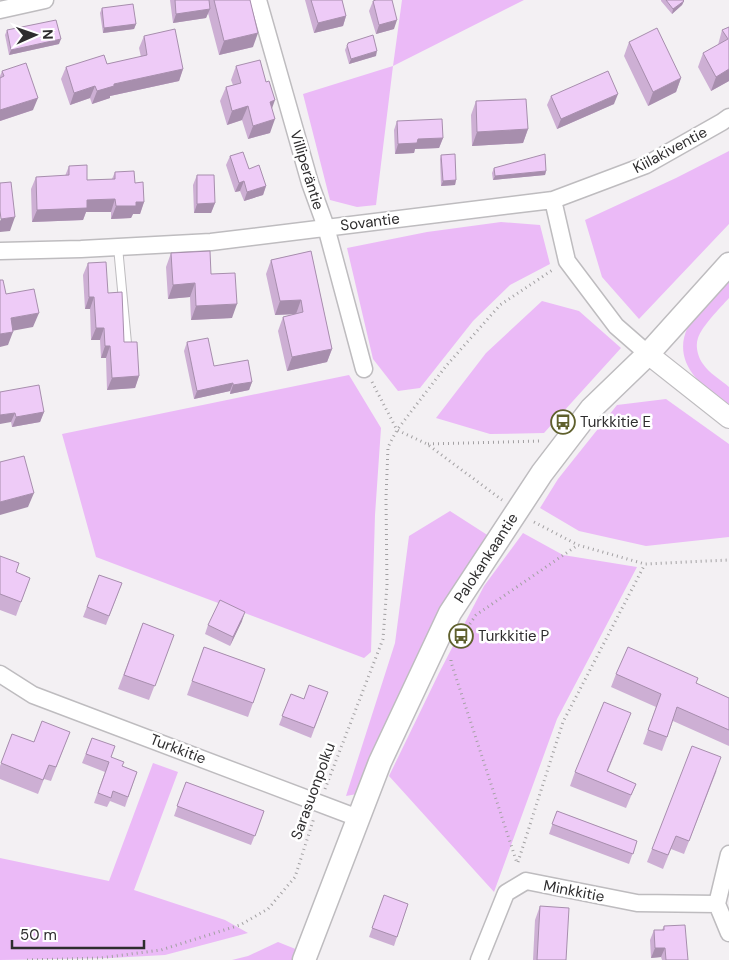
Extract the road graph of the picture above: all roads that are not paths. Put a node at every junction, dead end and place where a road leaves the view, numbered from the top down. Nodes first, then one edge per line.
1 (45, 0) edge
2 (258, 0) edge
3 (0, 10) edge
4 (729, 117) edge
5 (553, 200) junction
6 (326, 227) junction
7 (118, 247) junction
8 (0, 251) edge
9 (729, 264) edge
10 (127, 343) edge
11 (648, 354) junction
12 (364, 369) road end
13 (729, 418) edge
14 (0, 674) edge
15 (358, 818) junction
16 (729, 854) edge
17 (717, 904) junction
18 (729, 933) edge
19 (304, 960) edge
20 (479, 960) edge

1 - 3 street
2 - 6 street, Villiperäntie
4 - 5 street, Kiilakiventie
5 - 6 street, Sovantie
5 - 11 street
6 - 7 street, Sovantie
6 - 12 street, Villiperäntie
7 - 8 street, Sovantie
7 - 10 lane
9 - 11 main road, Palokankaantie
11 - 13 street
11 - 15 main road, Palokankaantie
14 - 15 street, Turkkitie
15 - 19 main road, Palokankaantie
16 - 17 street
17 - 18 street
17 - 20 street, Minkkitie

